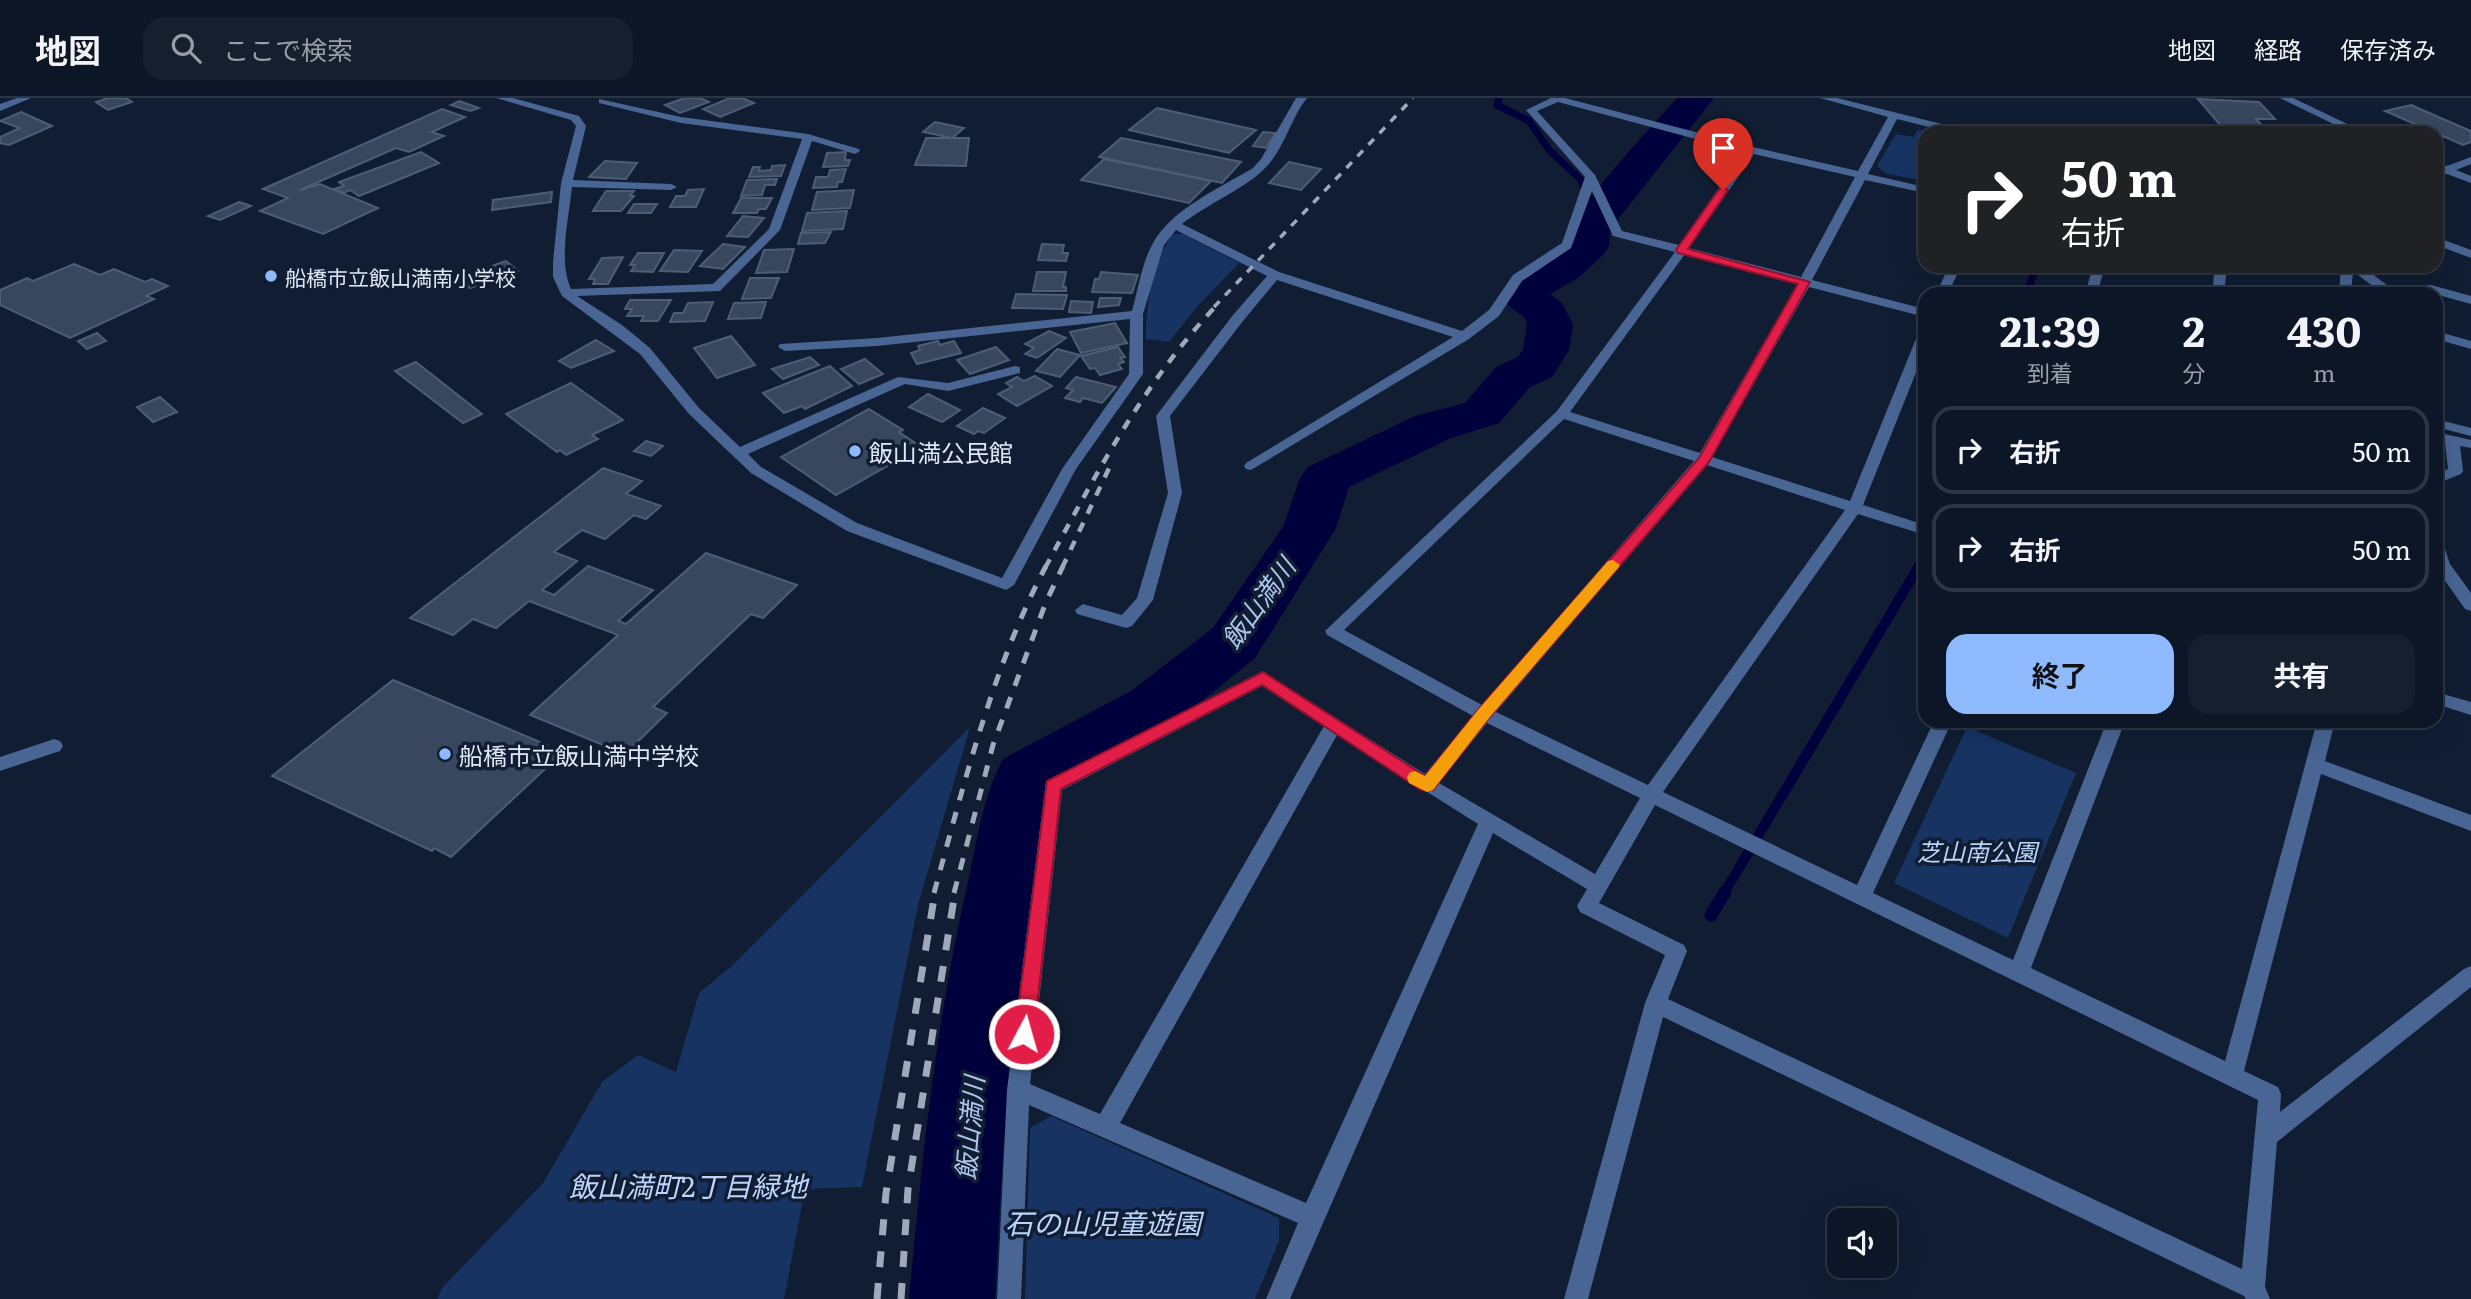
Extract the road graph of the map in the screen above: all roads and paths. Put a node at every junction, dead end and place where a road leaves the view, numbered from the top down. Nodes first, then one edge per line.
1 (26, 98) edge
2 (501, 98) edge
3 (641, 98) edge
4 (1302, 98) edge
5 (1825, 98) edge
6 (2285, 98) edge
7 (604, 99) edge
8 (622, 105) junction
9 (0, 108) edge
10 (584, 113) junction
11 (1894, 115) junction
12 (1938, 126) edge
13 (2346, 126) edge
14 (808, 137) junction
15 (1751, 150) junction
16 (855, 151) dead end
17 (2471, 160) edge
18 (2443, 172) edge
19 (2443, 172) edge
20 (1861, 176) junction
21 (1591, 177) junction
22 (2471, 180) edge
23 (567, 183) junction
24 (671, 187) dead end
25 (1918, 188) edge
26 (1174, 225) junction
27 (2443, 244) edge
28 (1682, 250) junction
29 (2471, 254) edge
30 (2364, 273) edge
31 (1275, 275) junction
32 (1805, 282) junction
33 (2383, 287) edge
34 (2443, 292) edge
35 (566, 293) junction
36 (2471, 300) edge
37 (1918, 311) edge
38 (1137, 314) junction
39 (1464, 336) junction
40 (2443, 337) edge
41 (2471, 345) edge
42 (785, 347) dead end
43 (1918, 351) edge
44 (1015, 370) dead end
45 (1562, 414) junction
46 (2443, 425) edge
47 (2471, 432) edge
48 (2443, 437) edge
49 (2452, 439) junction
50 (2471, 444) edge
51 (737, 454) junction
52 (1704, 459) junction
53 (1251, 466) dead end
54 (2443, 476) edge
55 (1855, 508) junction
56 (1918, 528) edge
57 (2443, 566) edge
58 (2471, 605) edge
59 (1083, 610) dead end
60 (2443, 700) edge
61 (2471, 709) edge
62 (1484, 714) junction
63 (1333, 726) junction
64 (1940, 728) edge
65 (2113, 728) edge
66 (2324, 728) edge
67 (54, 746) dead end
68 (0, 764) edge
69 (2315, 764) junction
70 (1427, 785) junction
71 (1652, 794) junction
72 (1489, 822) junction
73 (2471, 822) edge
74 (1599, 886) junction
75 (1862, 895) junction
76 (2019, 971) junction
77 (2471, 975) edge
78 (1656, 1003) junction
79 (2232, 1075) junction
80 (1018, 1090) junction
81 (1106, 1126) junction
82 (2266, 1137) junction
83 (1312, 1217) junction
84 (2255, 1293) edge
85 (1009, 1299) edge
86 (1278, 1299) edge
87 (1576, 1299) edge

1 - 9 street
2 - 10 street
3 - 8 street
4 - 26 street
5 - 11 street
6 - 13 street
7 - 8 street
7 - 10 street
8 - 14 street
10 - 23 street
11 - 12 street
11 - 20 street
14 - 16 street
14 - 35 street
15 - 20 street
15 - 21 street
15 - 28 street
17 - 18 street
19 - 22 street
20 - 25 street
20 - 32 street
21 - 28 street
21 - 39 street
23 - 24 street
23 - 35 street
26 - 31 street
26 - 38 street
27 - 29 street
28 - 32 street
28 - 45 street
30 - 33 street
31 - 39 street
31 - 59 street
32 - 37 street
32 - 52 street
34 - 36 street
35 - 51 street
38 - 42 street
38 - 51 street
39 - 53 street
40 - 41 street
43 - 55 street
44 - 51 street
45 - 52 street
45 - 62 street
46 - 47 street
48 - 49 street
49 - 50 street
49 - 54 street
52 - 55 street
52 - 62 street
55 - 56 street
55 - 71 street
57 - 58 street
60 - 61 street
62 - 70 street
62 - 71 street
63 - 70 street
63 - 80 street
63 - 81 street
64 - 75 street
65 - 76 street
66 - 69 street
67 - 68 street
69 - 73 street
69 - 79 street
70 - 72 street
71 - 74 street
71 - 75 street
72 - 74 street
72 - 83 street
74 - 78 street
75 - 76 street
76 - 79 street
77 - 82 street
78 - 84 street
78 - 87 street
79 - 82 street
80 - 81 street
80 - 85 street
81 - 83 street
82 - 84 street
83 - 86 street

